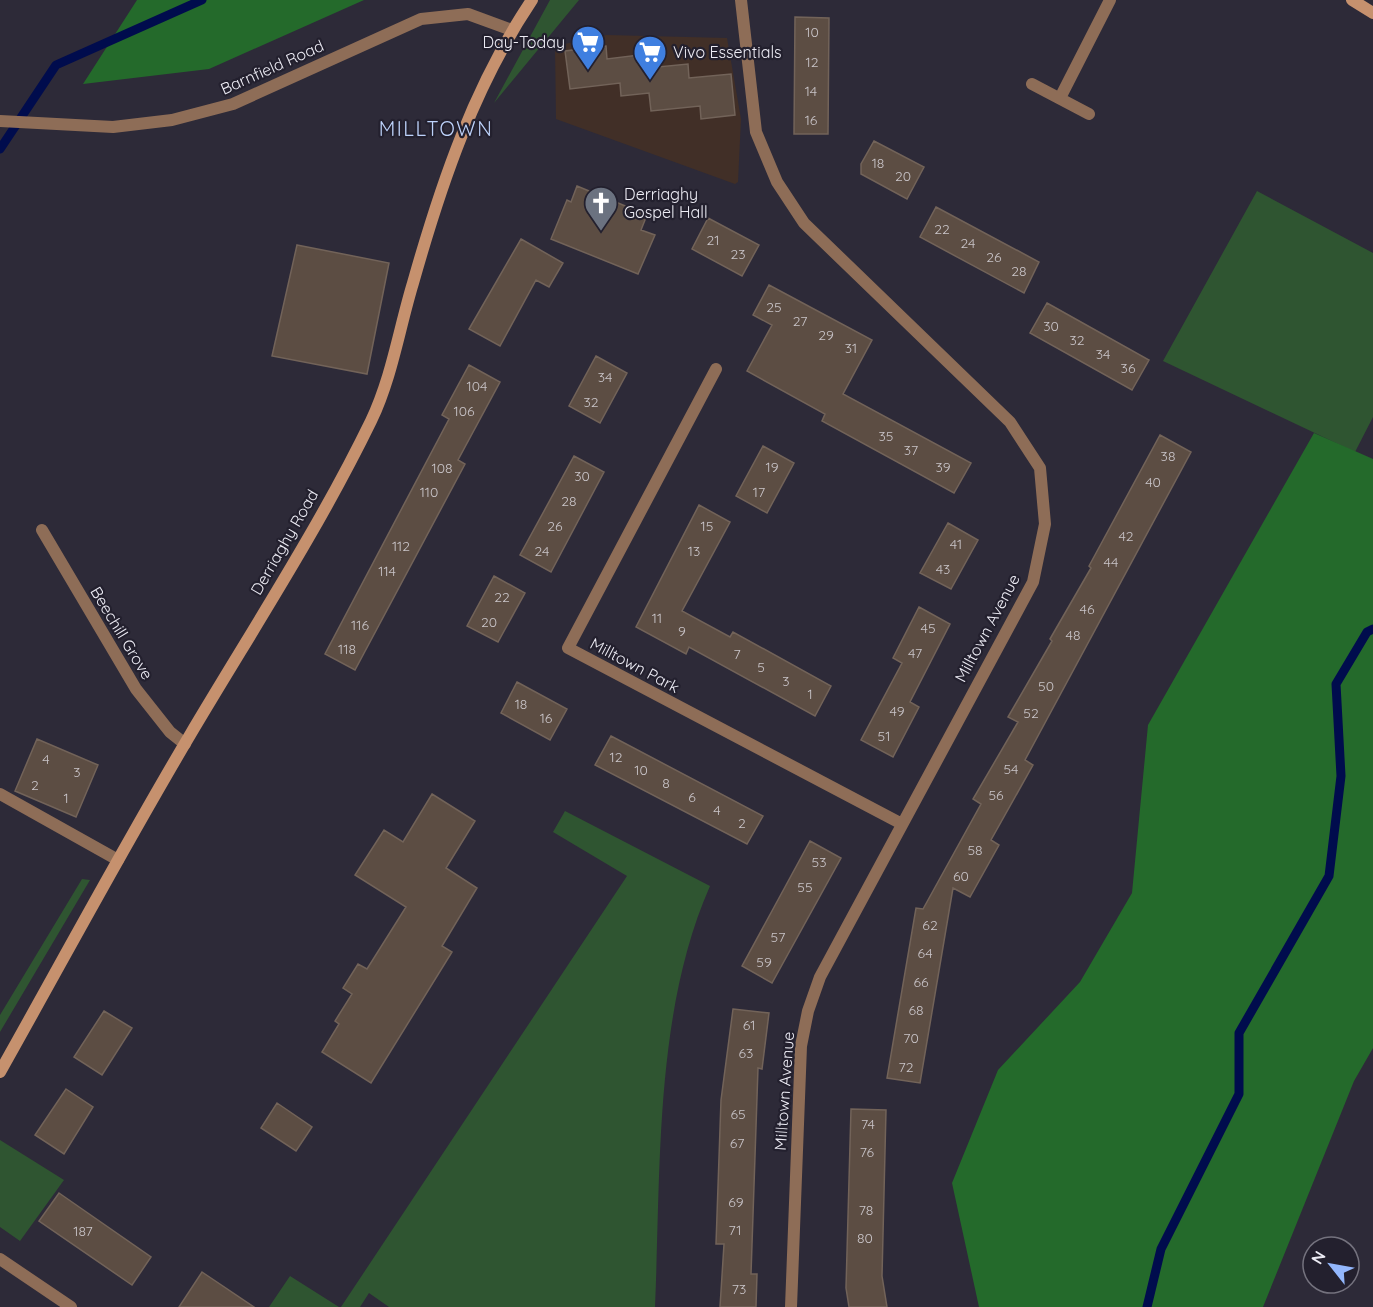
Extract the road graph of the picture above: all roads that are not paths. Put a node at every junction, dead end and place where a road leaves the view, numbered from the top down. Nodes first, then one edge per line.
1 (532, 0) edge
2 (741, 0) edge
3 (1110, 0) edge
4 (1352, 0) edge
5 (1373, 13) edge
6 (512, 30) junction
7 (1032, 84) dead end
8 (1060, 98) junction
9 (1089, 114) dead end
10 (0, 121) edge
11 (716, 369) dead end
12 (42, 530) dead end
13 (185, 744) junction
14 (0, 794) edge
15 (902, 824) junction
16 (118, 860) junction
17 (0, 1072) edge
18 (0, 1259) edge
19 (71, 1307) edge
20 (791, 1307) edge

1 - 6 street, Derriaghy Road
2 - 15 street, Milltown Avenue
3 - 8 street
4 - 5 street
6 - 10 street, Barnfield Road
6 - 13 street, Derriaghy Road
7 - 8 street
8 - 9 street
11 - 15 street, Milltown Park
12 - 13 street, Beechill Grove
13 - 16 street, Derriaghy Road
14 - 16 street
15 - 20 street, Milltown Avenue
16 - 17 street, Derriaghy Road
18 - 19 street

